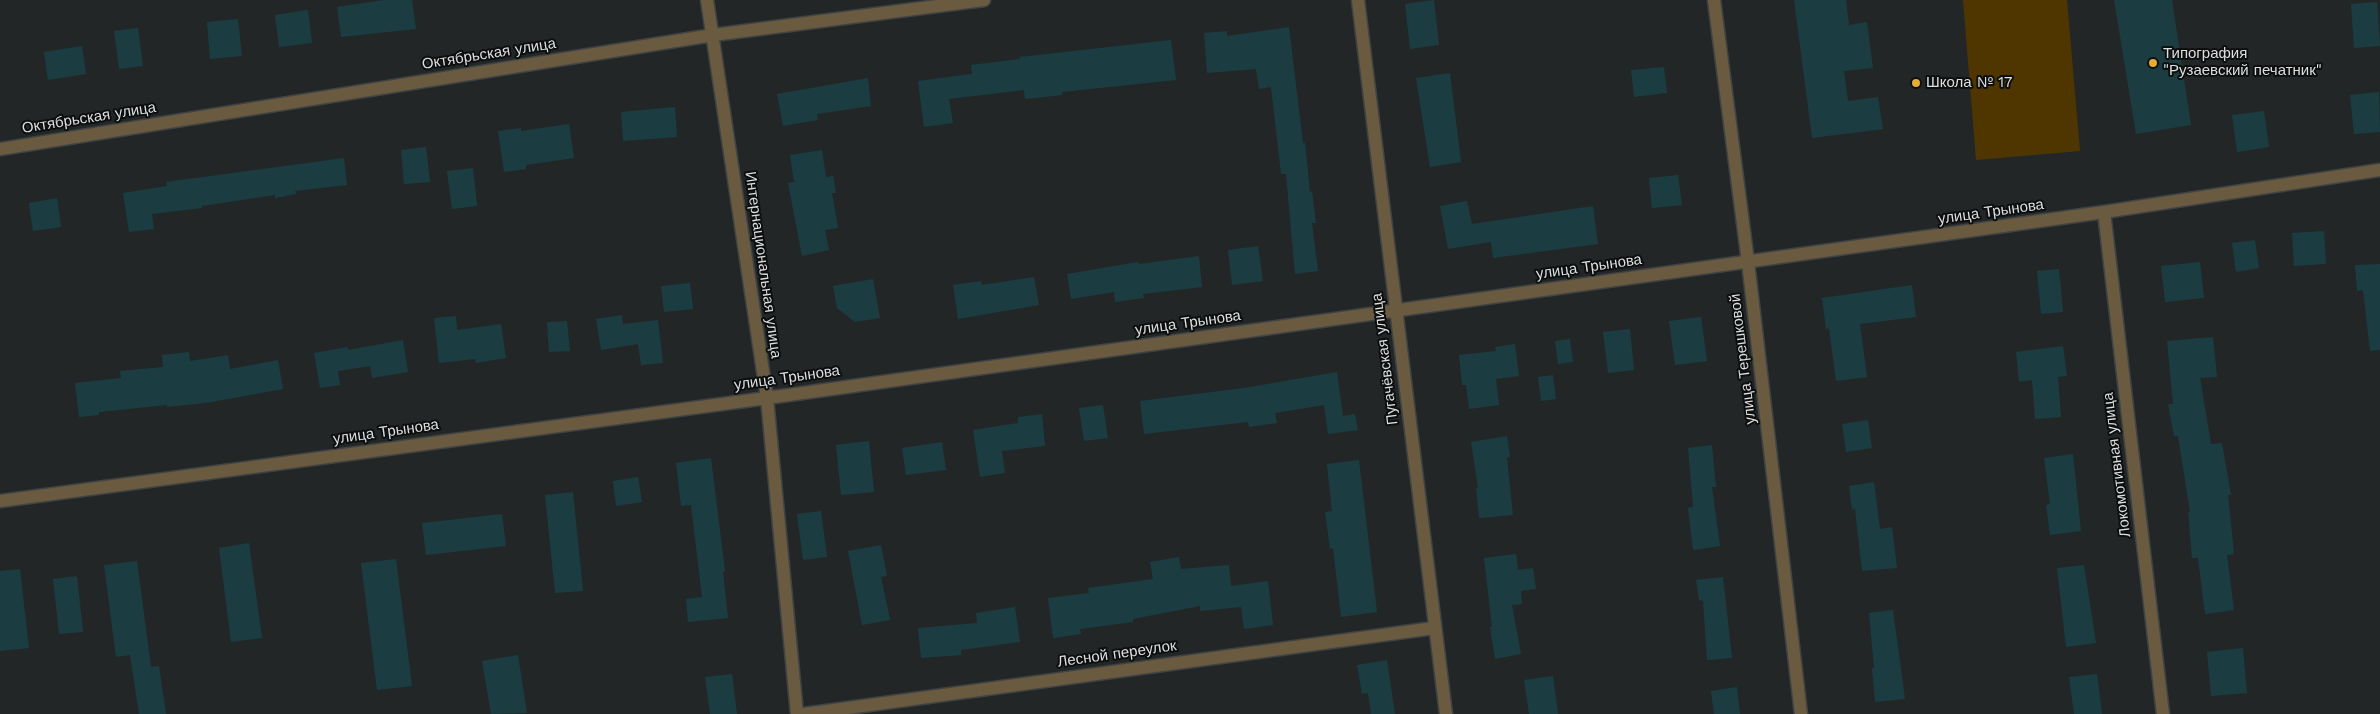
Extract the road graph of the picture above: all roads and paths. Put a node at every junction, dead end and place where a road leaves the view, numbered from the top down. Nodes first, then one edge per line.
1 (706, 0) edge
2 (984, 0) edge
3 (1358, 0) edge
4 (1714, 0) edge
5 (712, 35) junction
6 (0, 149) edge
7 (2380, 170) edge
8 (2104, 212) junction
9 (1748, 262) junction
10 (1395, 310) junction
11 (766, 398) junction
12 (0, 501) edge
13 (1434, 628) junction
14 (797, 714) edge
15 (804, 714) edge
16 (1446, 714) edge
17 (1801, 714) edge
18 (2163, 714) edge

1 - 5 street, Интернациональная улица
2 - 5 street, Октябрьская улица
3 - 10 street, Пугачёвская улица
4 - 9 street, улица Терешковой
5 - 6 street, Октябрьская улица
5 - 11 street, Интернациональная улица
7 - 8 street, улица Трынова
8 - 9 street, улица Трынова
8 - 18 street, Локомотивная улица
9 - 10 street, улица Трынова
9 - 17 street, улица Терешковой
10 - 11 street, улица Трынова
10 - 13 street, Пугачёвская улица
11 - 12 street, улица Трынова
11 - 14 street, Интернациональная улица
13 - 15 street, Лесной переулок
13 - 16 street, Пугачёвская улица

